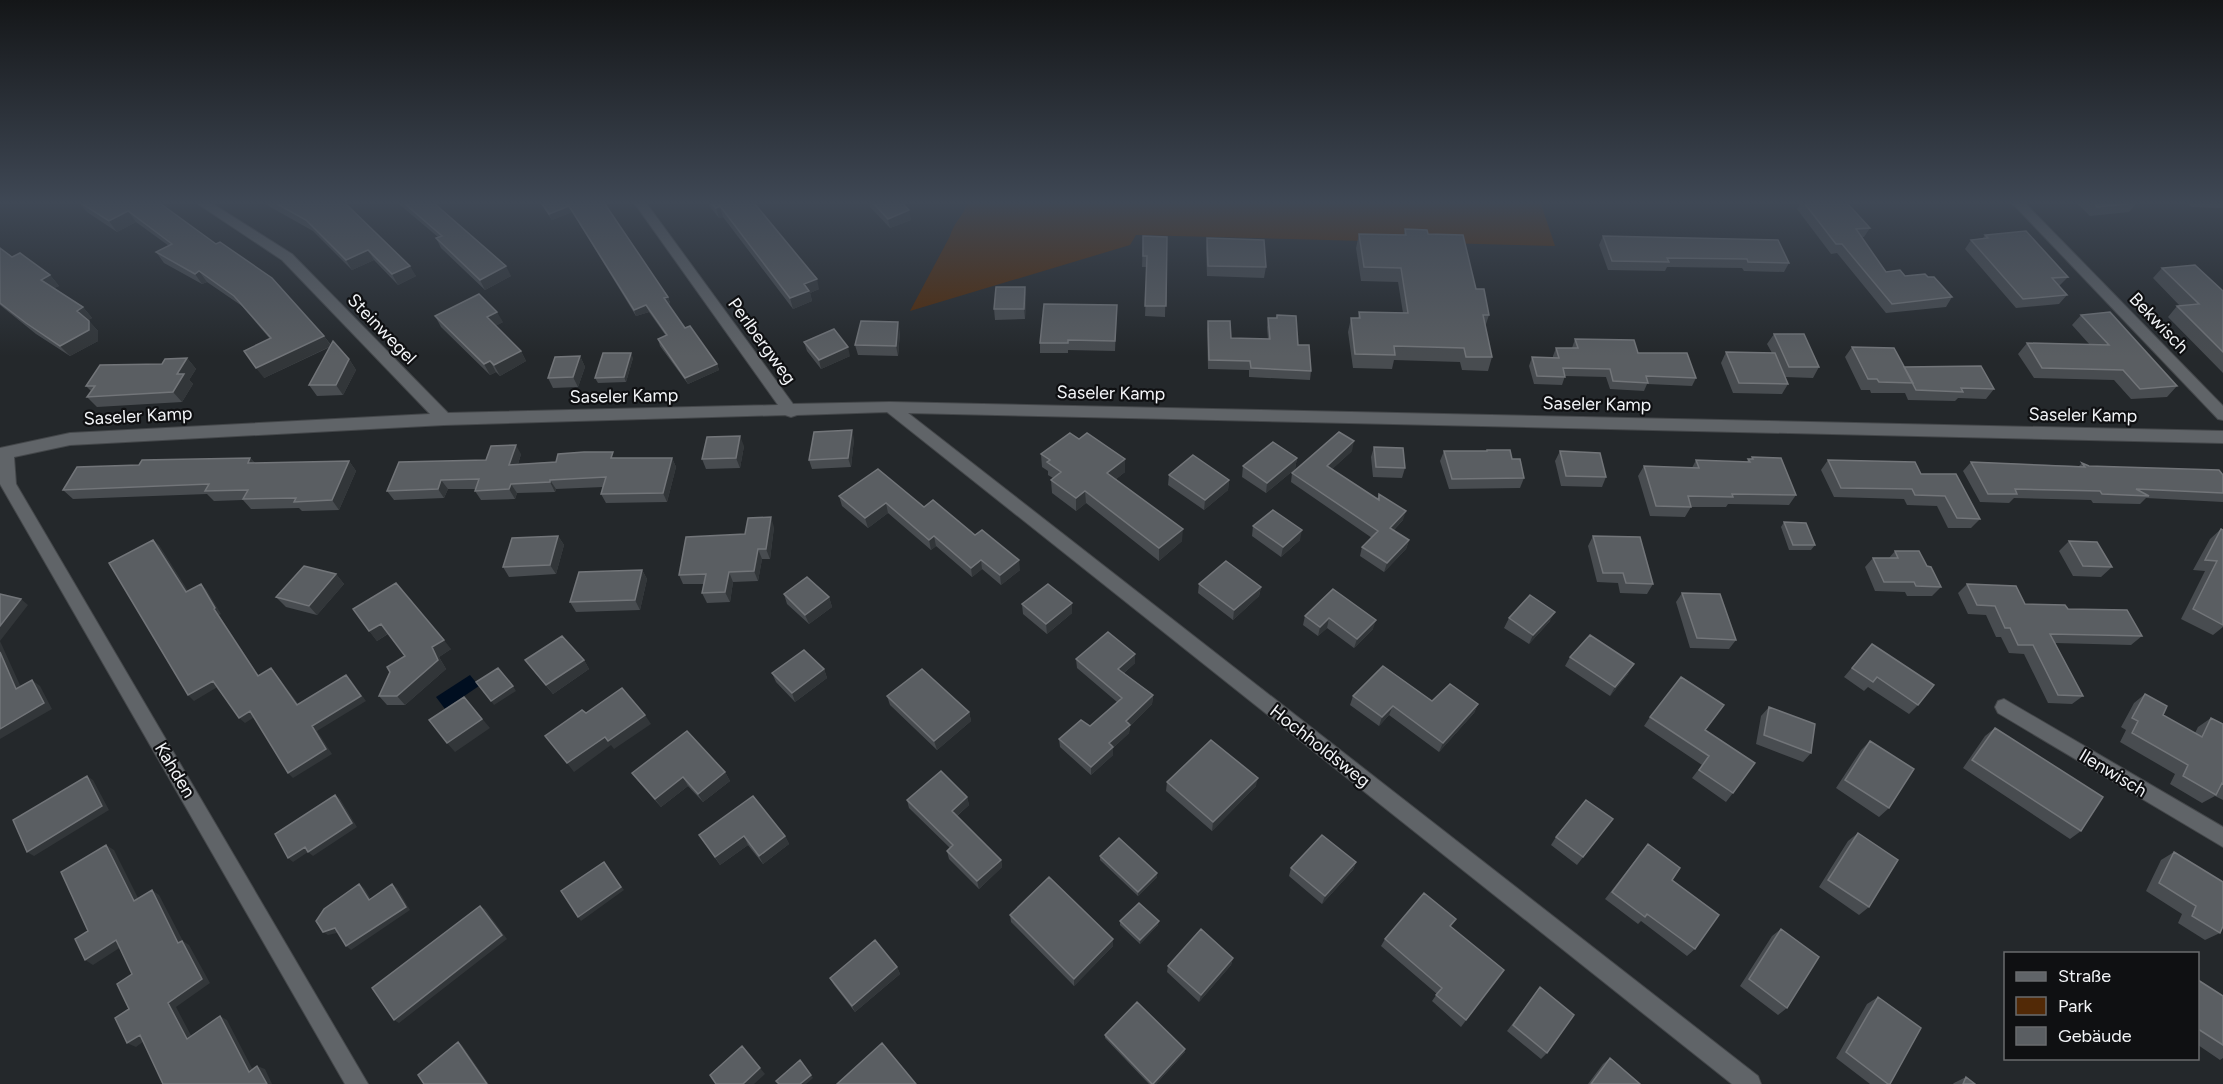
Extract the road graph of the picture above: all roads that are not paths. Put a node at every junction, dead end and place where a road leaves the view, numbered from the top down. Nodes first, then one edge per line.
1 (283, 255) edge
2 (677, 255) edge
3 (2068, 255) edge
4 (890, 407) junction
5 (791, 412) junction
6 (2223, 415) edge
7 (444, 419) junction
8 (2223, 437) edge
9 (3, 453) edge
10 (2004, 707) dead end
11 (2223, 838) edge
12 (357, 1084) edge
13 (1750, 1084) edge

1 - 7 street, Steinwegel
2 - 5 street, Perlbergweg
3 - 6 street, Bekwisch
4 - 5 street, Saseler Kamp
4 - 8 street, Saseler Kamp
4 - 13 street, Hochholdsweg
5 - 7 street, Saseler Kamp
7 - 9 street, Saseler Kamp
9 - 12 street, Kahden
10 - 11 street, Ilenwisch

